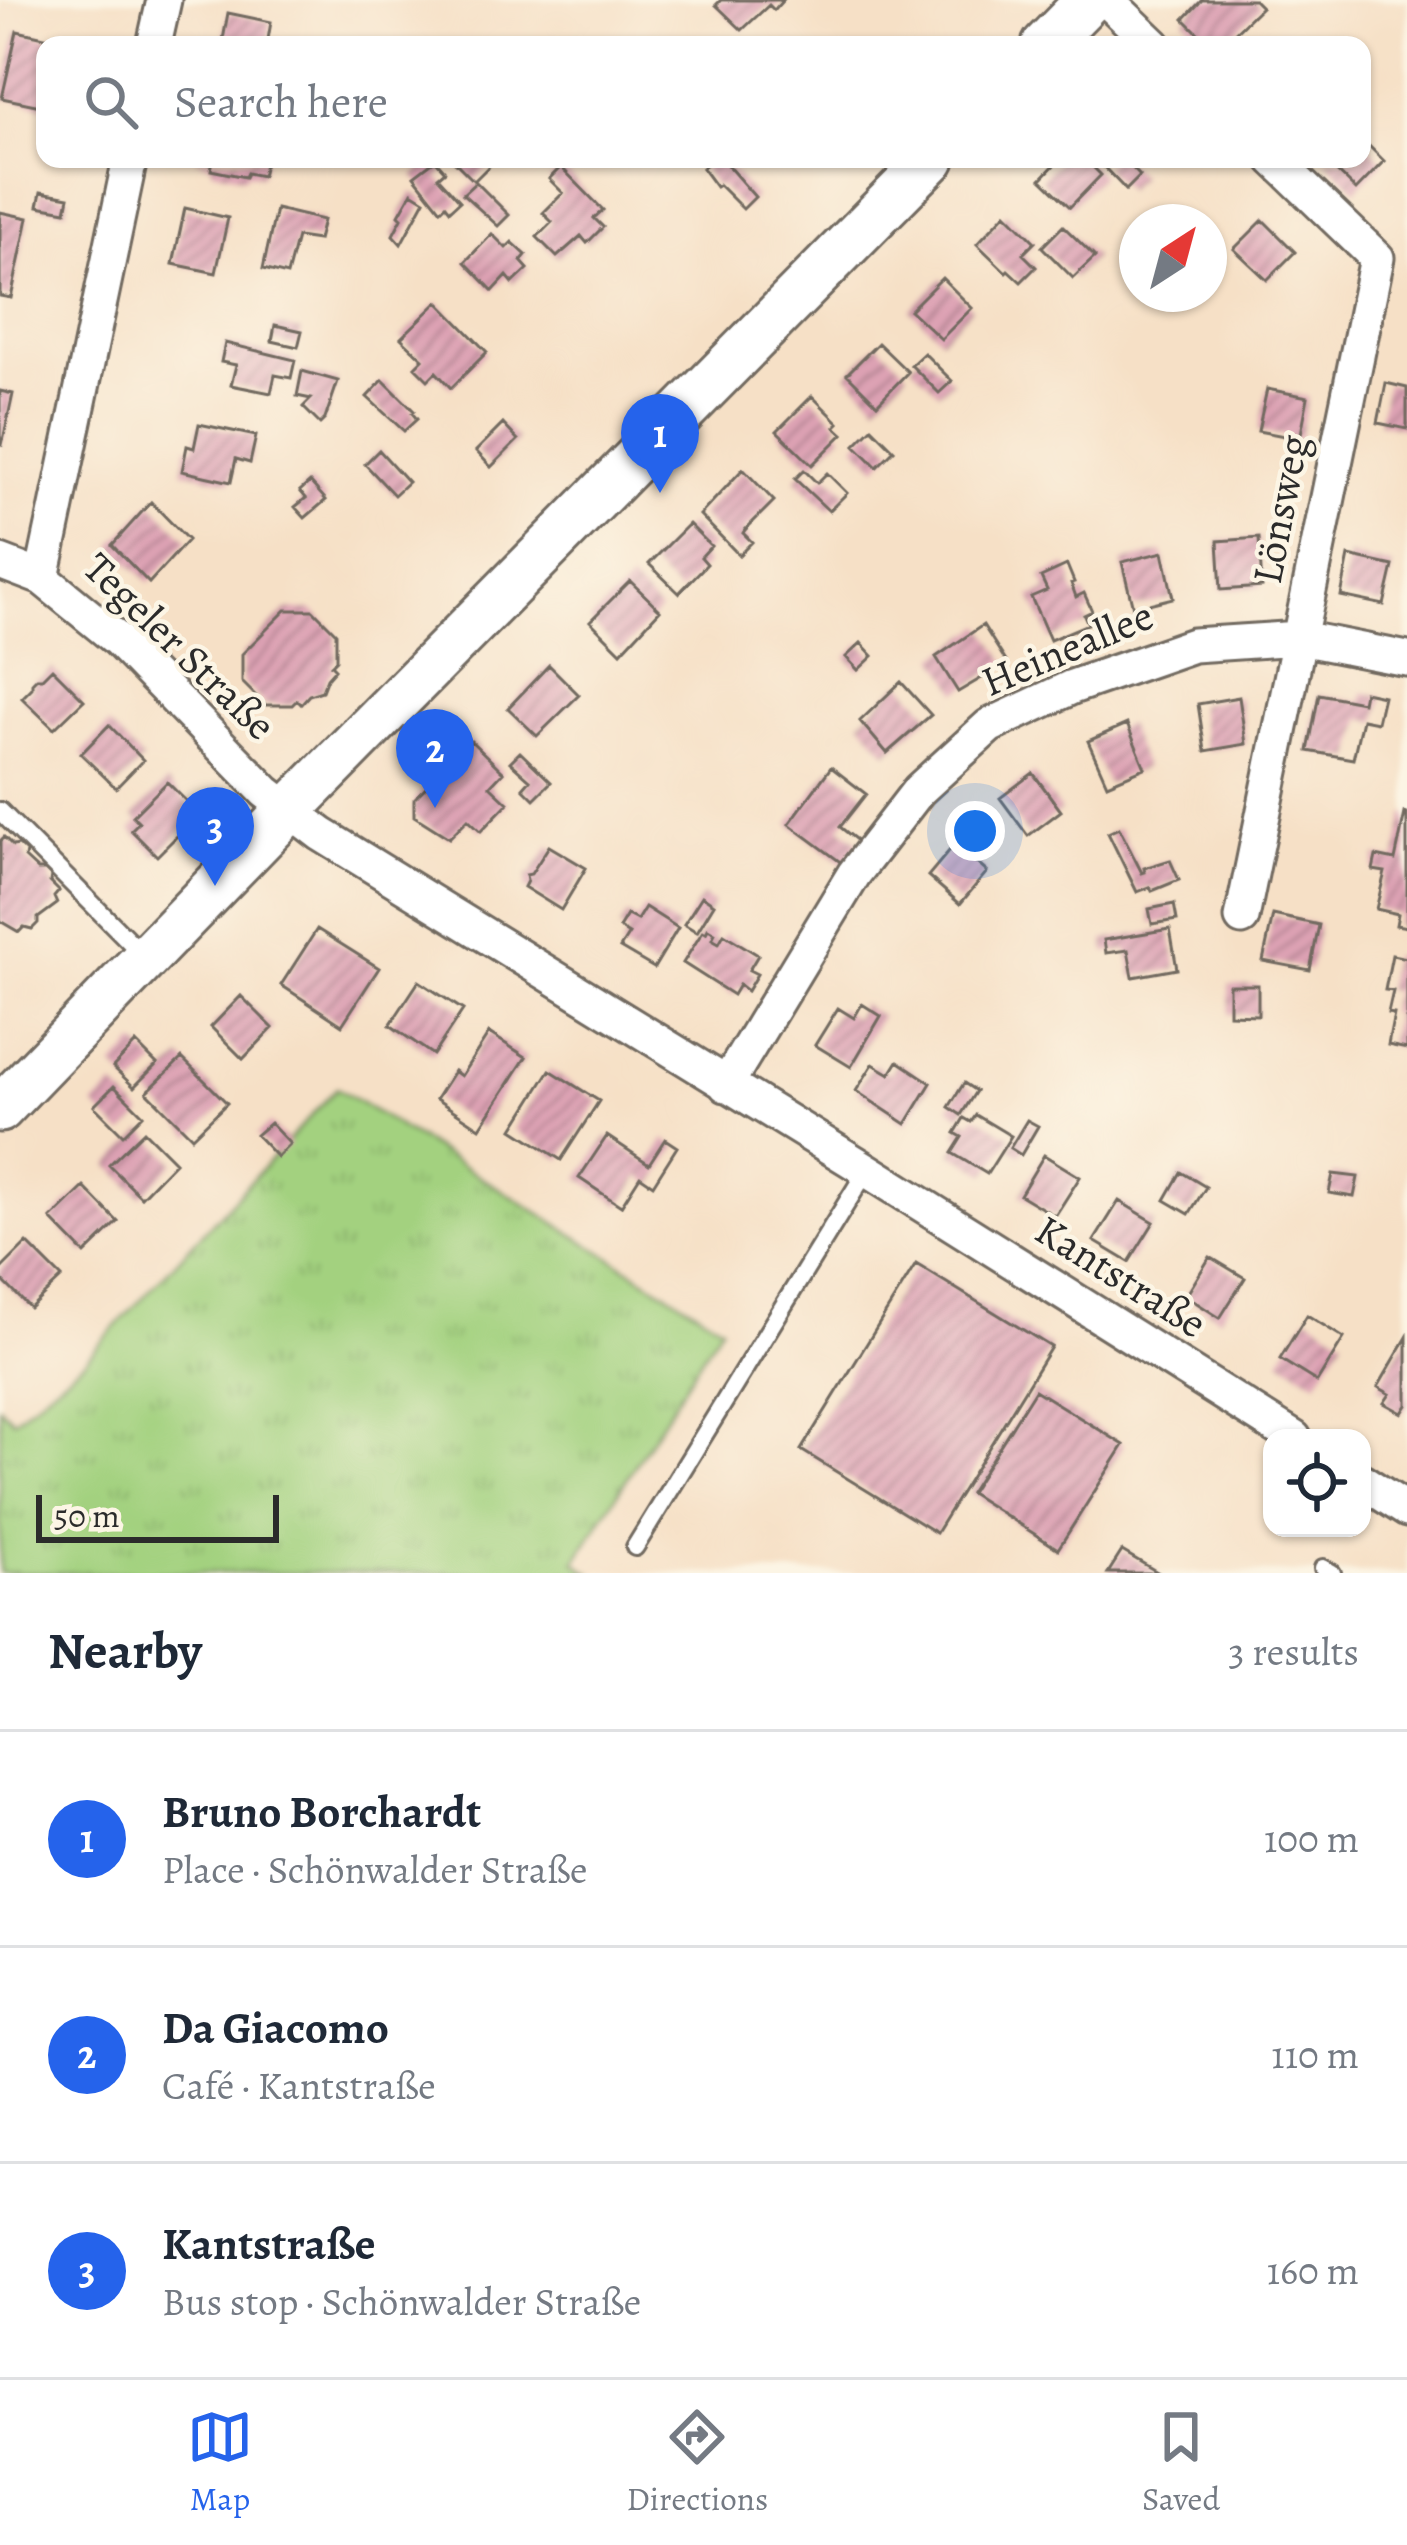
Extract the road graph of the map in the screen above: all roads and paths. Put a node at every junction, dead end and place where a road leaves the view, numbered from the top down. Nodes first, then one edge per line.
1 (164, 0) edge
2 (1089, 0) edge
3 (1107, 0) edge
4 (156, 36) edge
5 (1054, 36) edge
6 (1145, 36) edge
7 (128, 168) edge
8 (923, 168) edge
9 (1283, 168) edge
10 (0, 562) edge
11 (42, 578) junction
12 (1300, 638) junction
13 (1407, 659) edge
14 (0, 811) edge
15 (288, 811) junction
16 (1242, 918) dead end
17 (146, 958) junction
18 (726, 1085) junction
19 (0, 1109) edge
20 (867, 1170) junction
21 (1280, 1429) edge
22 (1371, 1487) edge
23 (1407, 1510) edge
24 (635, 1547) dead end

1 - 4 street
2 - 5 main road
3 - 6 street
7 - 11 street
8 - 15 main road
9 - 12 street, Lönsweg
10 - 11 street, Tegeler Straße
11 - 15 street, Tegeler Straße
12 - 13 street, Heineallee
12 - 16 street, Lönsweg
12 - 18 street, Heineallee
14 - 17 lane
15 - 17 main road
15 - 18 street, Kantstraße
17 - 19 main road
18 - 20 street, Kantstraße
20 - 21 street, Kantstraße
20 - 24 lane
22 - 23 street

